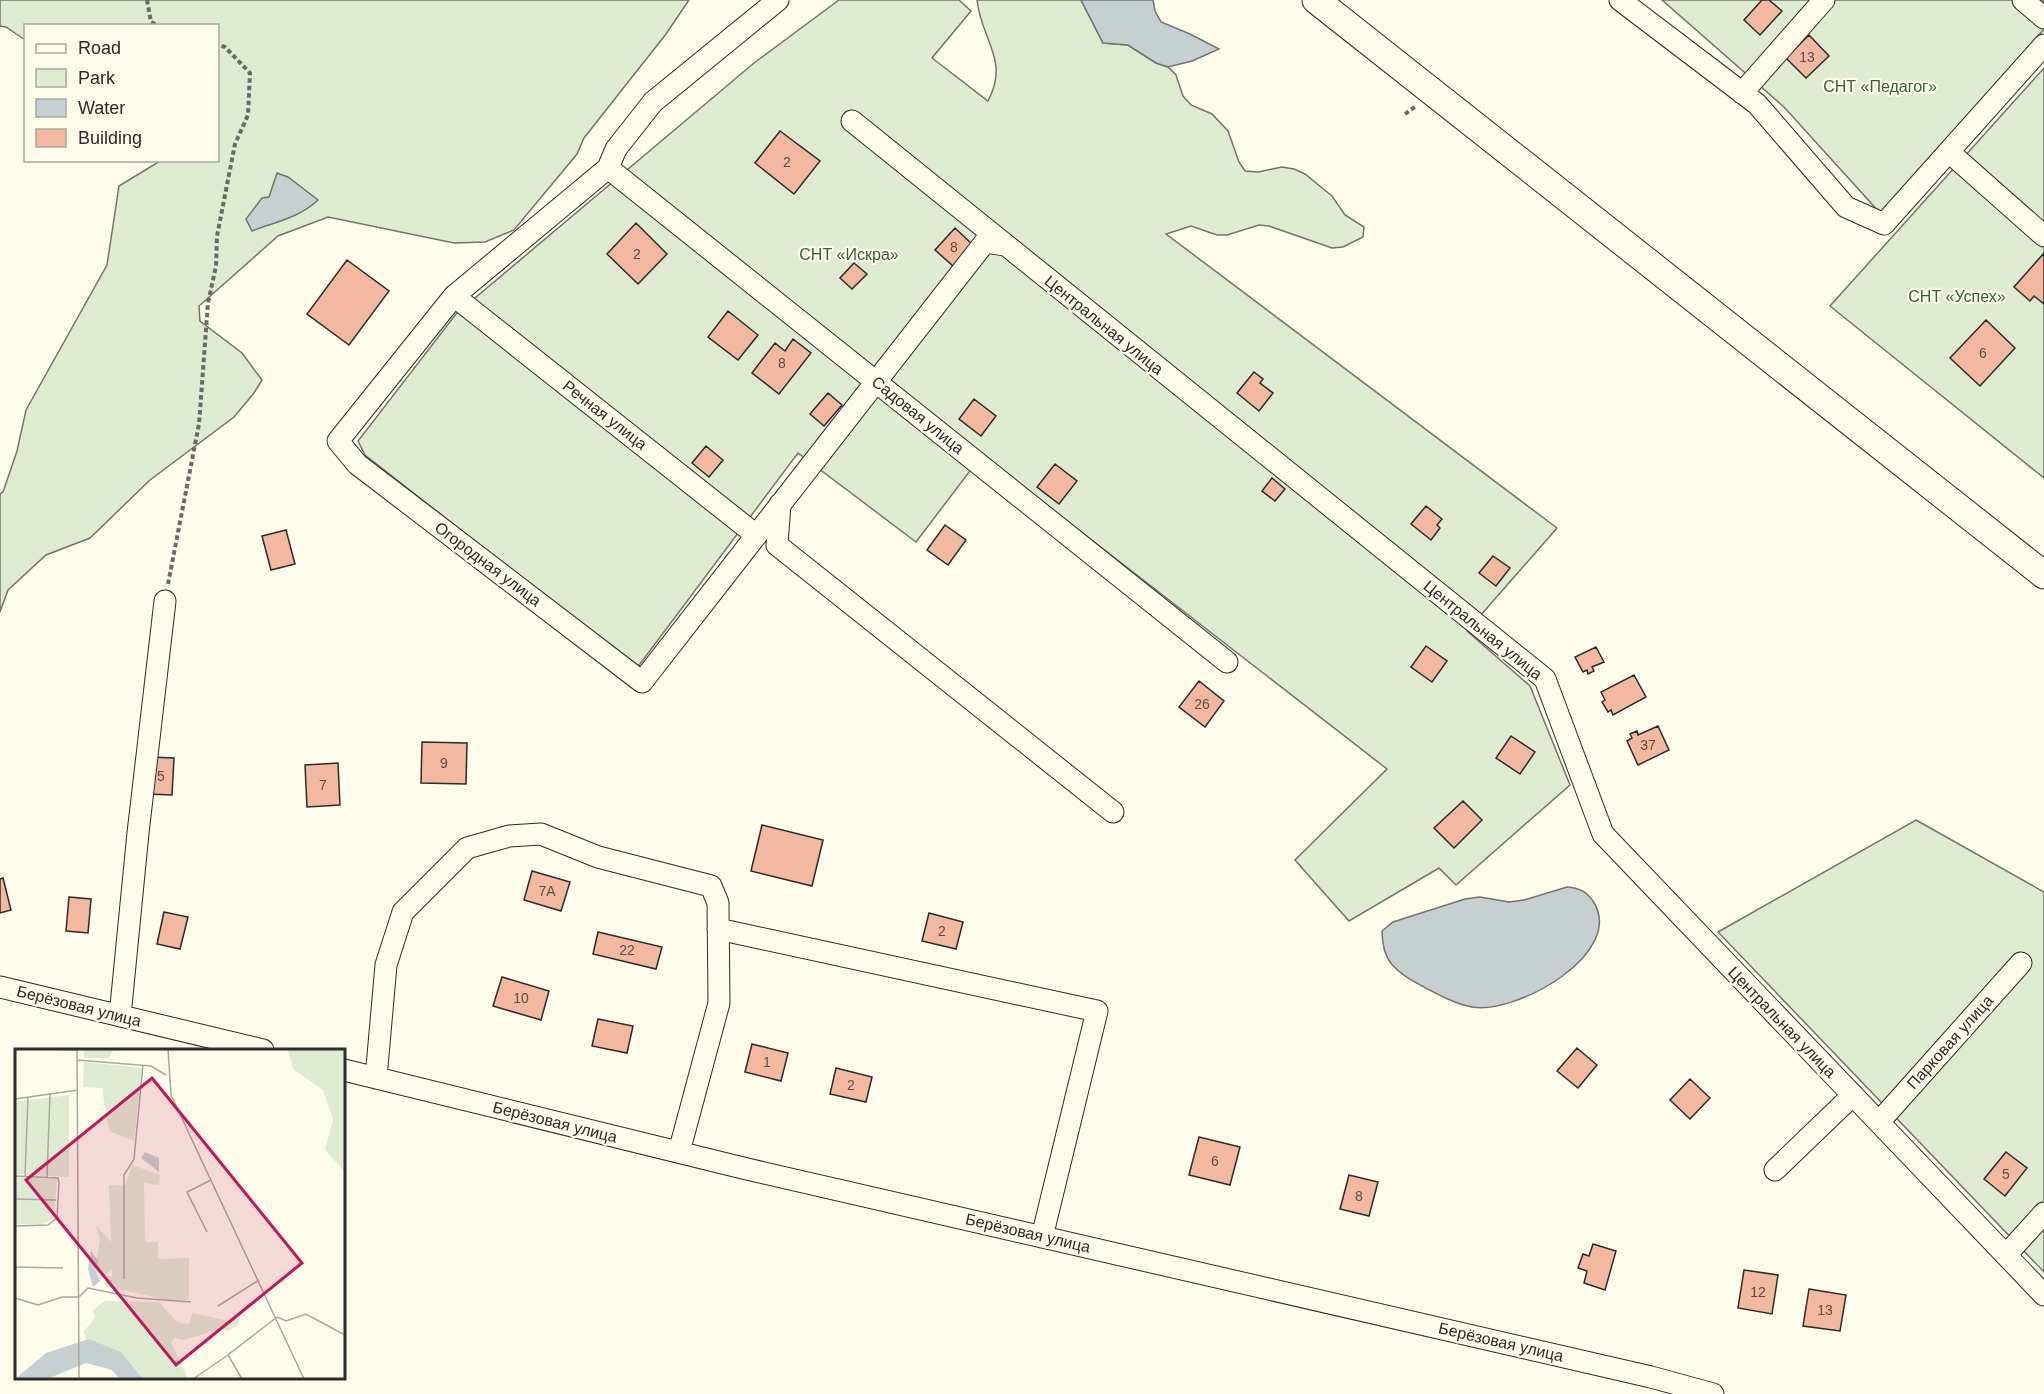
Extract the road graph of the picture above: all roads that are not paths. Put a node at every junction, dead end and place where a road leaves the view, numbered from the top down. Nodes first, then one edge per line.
1 (778, 0) edge
2 (1316, 0) edge
3 (1620, 0) edge
4 (1824, 0) edge
5 (2023, 0) edge
6 (2044, 18) edge
7 (2044, 45) edge
8 (1742, 93) junction
9 (852, 121) dead end
10 (1949, 152) junction
11 (608, 168) junction
12 (2044, 236) edge
13 (1005, 245) junction
14 (454, 296) junction
15 (876, 382) junction
16 (780, 504) junction
17 (756, 534) junction
18 (2044, 575) edge
19 (165, 601) road end
20 (1227, 662) dead end
21 (1113, 812) dead end
22 (718, 929) junction
23 (2021, 963) dead end
24 (0, 987) edge
25 (120, 1016) junction
26 (259, 1049) edge
27 (345, 1070) edge
28 (376, 1078) junction
29 (1852, 1095) junction
30 (1879, 1122) junction
31 (679, 1152) junction
32 (1775, 1170) dead end
33 (2044, 1213) edge
34 (1042, 1237) junction
35 (2006, 1255) junction
36 (2044, 1295) edge
37 (1713, 1394) edge

1 - 11 street
2 - 18 main road
3 - 8 street
4 - 8 street
5 - 6 street
7 - 10 street
8 - 10 street
9 - 13 street, Центральная улица
10 - 12 street
11 - 14 street
11 - 15 street, Садовая улица
13 - 15 street
13 - 29 street, Центральная улица
14 - 17 street, Речная улица
14 - 17 street, Огородная улица
15 - 16 street
15 - 20 street, Садовая улица
16 - 17 street
16 - 21 street
19 - 25 street
22 - 28 street
22 - 31 street
22 - 34 street
23 - 30 street, Парковая улица
24 - 25 street, Берёзовая улица
25 - 26 street, Берёзовая улица
27 - 28 street, Берёзовая улица
28 - 31 street, Берёзовая улица
29 - 30 street, Центральная улица
29 - 32 street
30 - 35 street, Центральная улица
31 - 34 street, Берёзовая улица
33 - 35 street
34 - 37 street, Берёзовая улица
35 - 36 street, Центральная улица

